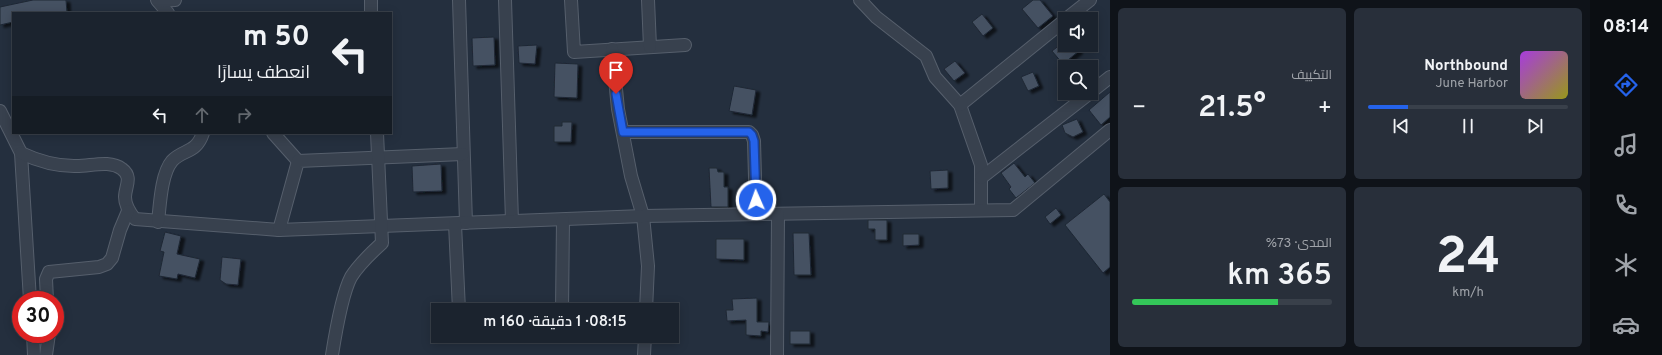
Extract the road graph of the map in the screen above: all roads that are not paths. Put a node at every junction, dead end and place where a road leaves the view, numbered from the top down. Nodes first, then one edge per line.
1 (157, 0) edge
2 (174, 0) edge
3 (371, 0) edge
4 (459, 0) edge
5 (506, 0) edge
6 (570, 0) edge
7 (648, 0) edge
8 (860, 0) edge
9 (1090, 0) edge
10 (167, 12) edge
11 (371, 12) edge
12 (1076, 12) edge
13 (1058, 26) edge
14 (685, 45) dead end
15 (650, 47) junction
16 (612, 49) junction
17 (1110, 77) edge
18 (1098, 87) edge
19 (1081, 100) edge
20 (960, 105) junction
21 (0, 111) edge
22 (1110, 130) edge
23 (623, 132) junction
24 (203, 134) edge
25 (274, 134) edge
26 (377, 134) edge
27 (21, 153) junction
28 (463, 154) junction
29 (379, 157) junction
30 (298, 161) junction
31 (981, 178) junction
32 (981, 210) junction
33 (128, 211) junction
34 (756, 214) junction
35 (778, 214) junction
36 (643, 216) junction
37 (563, 220) junction
38 (158, 222) junction
39 (512, 222) junction
40 (461, 224) junction
41 (382, 227) junction
42 (279, 230) junction
43 (29, 291) edge
44 (47, 291) edge
45 (459, 303) edge
46 (562, 303) edge
47 (646, 303) edge
48 (33, 343) edge
49 (48, 343) edge
50 (645, 343) edge
51 (34, 355) edge
52 (46, 355) edge
53 (332, 355) edge
54 (644, 355) edge
55 (777, 355) edge

1 - 2 street
1 - 10 street
3 - 11 street
4 - 28 street
5 - 39 street
6 - 16 street
7 - 15 street
8 - 20 street
9 - 12 street
13 - 20 street
14 - 15 street
15 - 16 street
16 - 23 street
17 - 18 street
19 - 31 street
20 - 31 street
21 - 27 street
22 - 32 street
23 - 34 street
23 - 36 street
24 - 38 street
25 - 30 street
26 - 29 street
27 - 33 street
27 - 43 street
28 - 29 street
28 - 40 street
29 - 30 street
29 - 41 street
30 - 42 street
31 - 32 street
32 - 35 street
33 - 38 street
33 - 44 street
34 - 35 street
34 - 36 street
35 - 55 street
36 - 37 street
36 - 47 street
37 - 39 street
37 - 46 street
38 - 42 street
39 - 40 street
40 - 41 street
40 - 45 street
41 - 42 street
41 - 53 street
48 - 51 street
49 - 52 street
50 - 54 street

